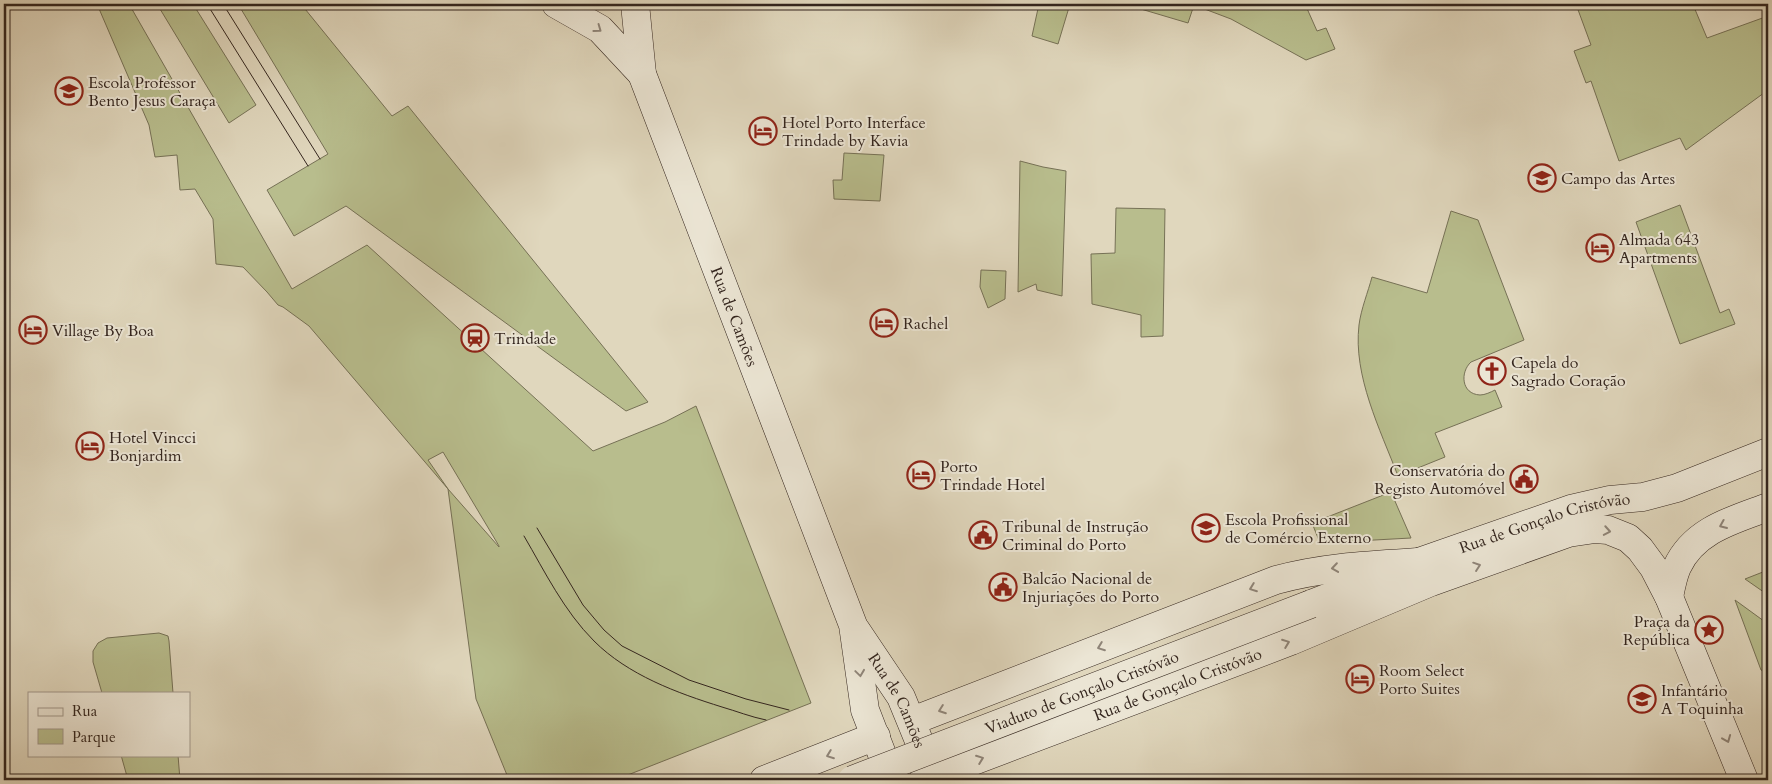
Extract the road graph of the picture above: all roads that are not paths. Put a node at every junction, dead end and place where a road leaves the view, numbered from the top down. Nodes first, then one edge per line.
1 (556, 4) edge
2 (635, 4) edge
3 (642, 74) junction
4 (1768, 452) edge
5 (1768, 507) edge
6 (1425, 572) junction
7 (1669, 597) junction
8 (1311, 604) joint
9 (853, 625) junction
10 (1042, 670) junction
11 (912, 721) junction
12 (1061, 728) junction
13 (876, 736) junction
14 (931, 779) edge
15 (764, 780) edge
16 (852, 780) edge
17 (892, 780) edge
18 (1744, 780) edge

1 -> 3 main road
2 - 3 main road, Rua de Camões
3 - 9 main road, Rua de Camões
4 - 6 main road, Rua de Gonçalo Cristóvão
5 -> 7 main road
6 -> 7 main road, Rua de Gonçalo Cristóvão
6 - 8 main road, Rua de Gonçalo Cristóvão
6 -> 10 main road, Rua de Gonçalo Cristóvão
12 -> 6 main road, Rua de Gonçalo Cristóvão
7 -> 18 main road
8 - 16 main road, Viaduto de Gonçalo Cristóvão, bridge
9 - 11 main road, Rua de Camões
9 -> 13 main road, Rua de Camões
10 -> 11 main road, Rua de Gonçalo Cristóvão
10 - 12 main road
11 - 14 main road, Rua de Camões
14 -> 12 main road, Rua de Gonçalo Cristóvão
13 -> 15 main road
13 - 17 main road, Rua de Camões

